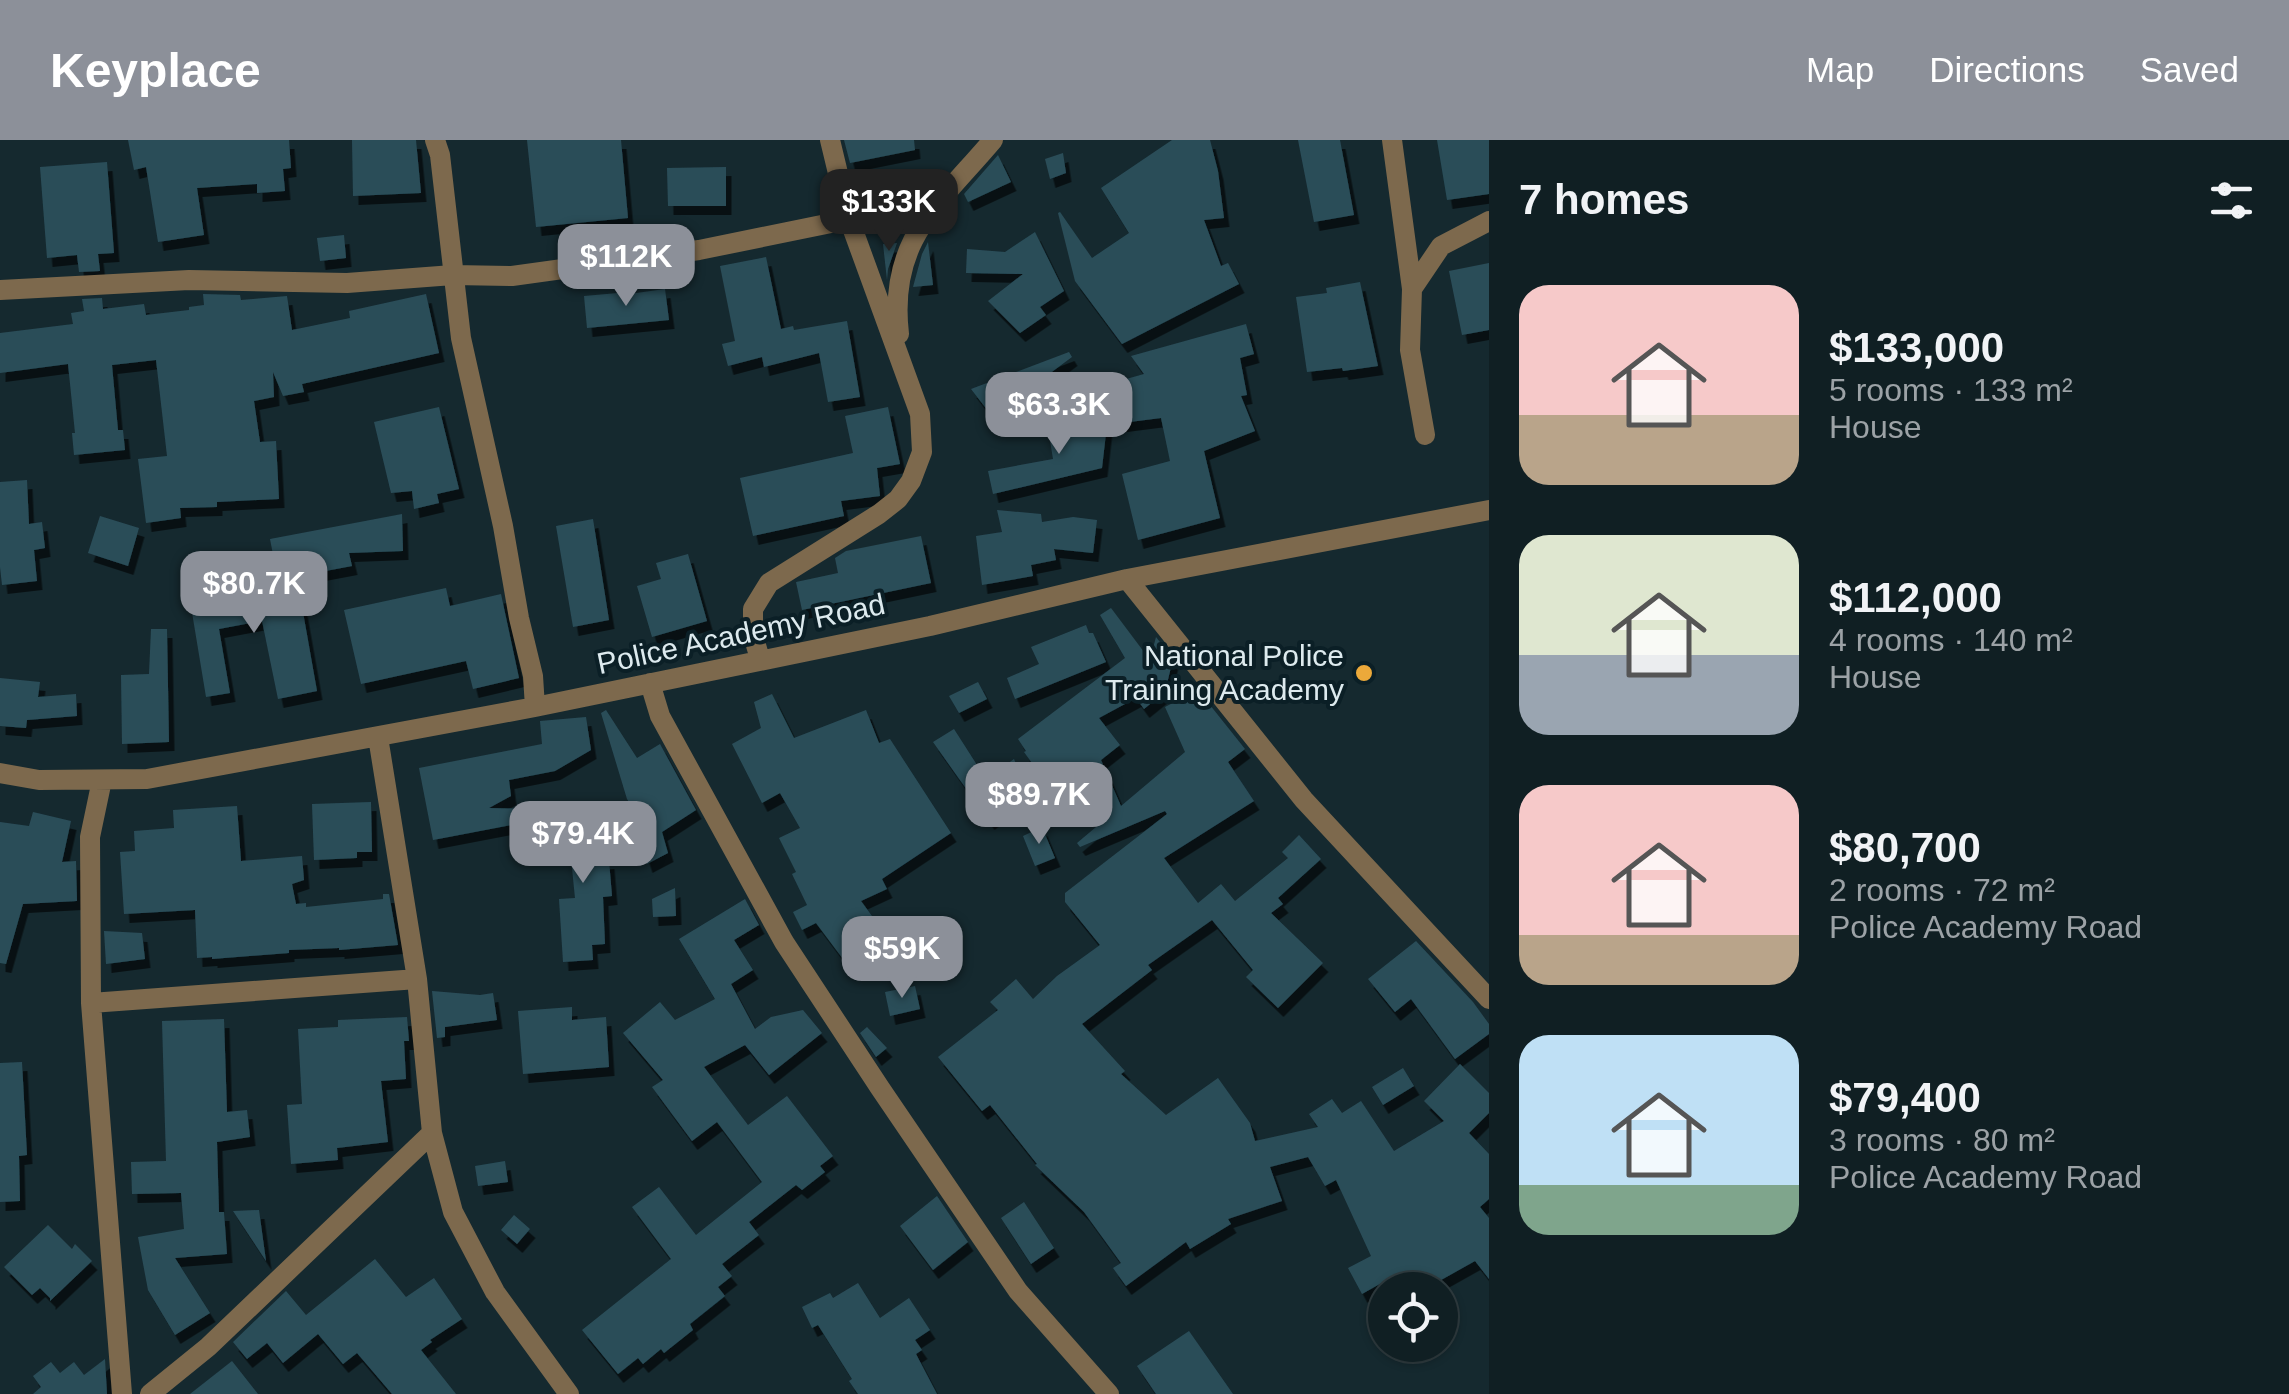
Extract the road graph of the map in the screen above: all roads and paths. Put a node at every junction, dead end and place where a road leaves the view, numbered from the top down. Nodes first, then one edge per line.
1 (435, 140) edge
2 (830, 140) edge
3 (994, 140) edge
4 (1392, 140) edge
5 (938, 201) junction
6 (849, 219) junction
7 (1489, 221) edge
8 (453, 275) junction
9 (1412, 289) junction
10 (0, 290) edge
11 (902, 366) junction
12 (1425, 436) dead end
13 (1489, 510) edge
14 (1127, 578) junction
15 (760, 659) junction
16 (650, 683) junction
17 (534, 707) junction
18 (378, 737) junction
19 (0, 773) edge
20 (102, 780) junction
21 (417, 979) junction
22 (1489, 998) edge
23 (91, 1003) junction
24 (432, 1133) junction
25 (122, 1394) edge
26 (150, 1394) edge
27 (569, 1394) edge
28 (1109, 1394) edge

1 - 8 street
2 - 6 street
3 - 5 street
4 - 9 street
5 - 6 street
5 - 11 street
6 - 8 street
6 - 11 street
7 - 9 street
8 - 10 street
8 - 17 street
9 - 12 street
11 - 15 street
13 - 14 street, Police Academy Road
14 - 15 street, Police Academy Road
14 - 22 street
15 - 16 street, Police Academy Road
16 - 17 street, Police Academy Road
16 - 28 street
17 - 18 street, Police Academy Road
18 - 20 street, Police Academy Road
18 - 21 street
19 - 20 street, Police Academy Road
20 - 23 street
21 - 23 street
21 - 24 street
23 - 25 street
24 - 26 street
24 - 27 street

